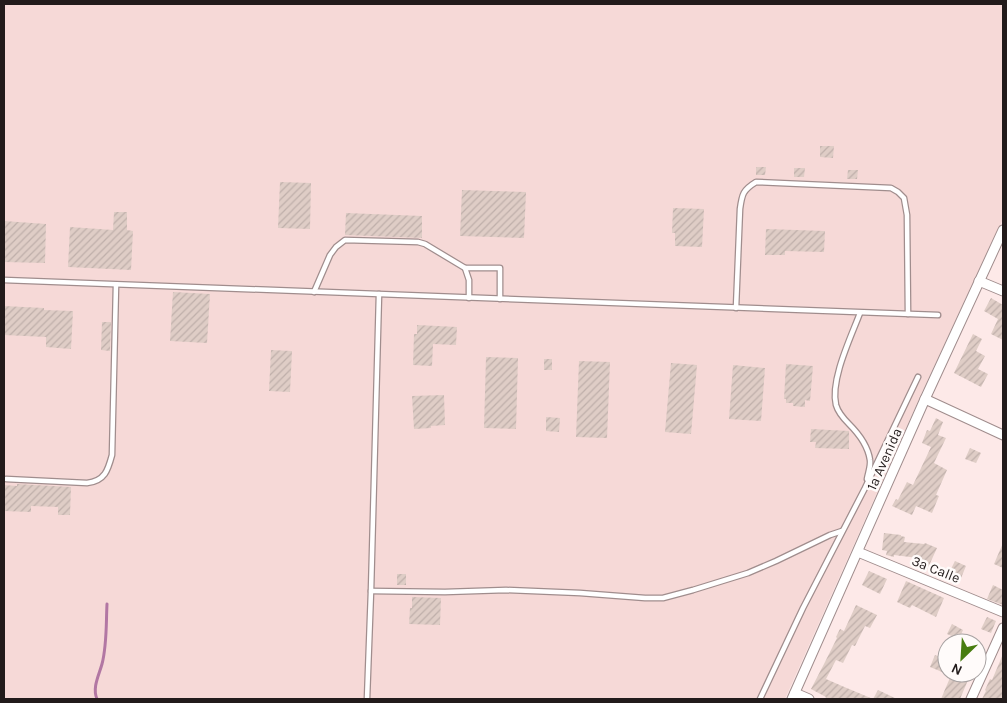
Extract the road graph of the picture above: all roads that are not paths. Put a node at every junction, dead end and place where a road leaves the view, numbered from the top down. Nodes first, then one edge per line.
1 (1003, 230) edge
2 (465, 268) junction
3 (4, 280) edge
4 (979, 280) junction
5 (116, 285) junction
6 (1003, 291) edge
7 (314, 292) junction
8 (379, 294) junction
9 (469, 298) junction
10 (500, 299) junction
11 (736, 308) junction
12 (860, 313) junction
13 (908, 314) junction
14 (938, 316) dead end
15 (918, 377) dead end
16 (925, 399) junction
17 (1003, 435) edge
18 (6, 479) dead end
19 (865, 488) junction
20 (842, 531) junction
21 (858, 552) junction
22 (371, 591) junction
23 (1003, 612) edge
24 (1003, 628) edge
25 (793, 696) edge
26 (367, 699) edge
27 (760, 699) edge
28 (809, 699) edge
29 (971, 699) edge

1 - 4 street, 1a Avenida
2 - 7 lane
2 - 9 lane
2 - 10 lane
3 - 5 lane
4 - 6 street
4 - 16 street, 1a Avenida
5 - 7 lane
5 - 18 lane
7 - 8 lane
8 - 9 lane
8 - 22 lane
9 - 10 lane
10 - 11 lane
11 - 12 lane
11 - 13 lane
12 - 13 lane
12 - 19 lane
13 - 14 lane
15 - 19 lane
16 - 17 street
16 - 21 street, 1a Avenida
19 - 20 lane
20 - 22 lane
20 - 27 lane
21 - 23 street, 3a Calle
21 - 25 street, 1a Avenida
22 - 26 lane
24 - 29 street
25 - 28 street

